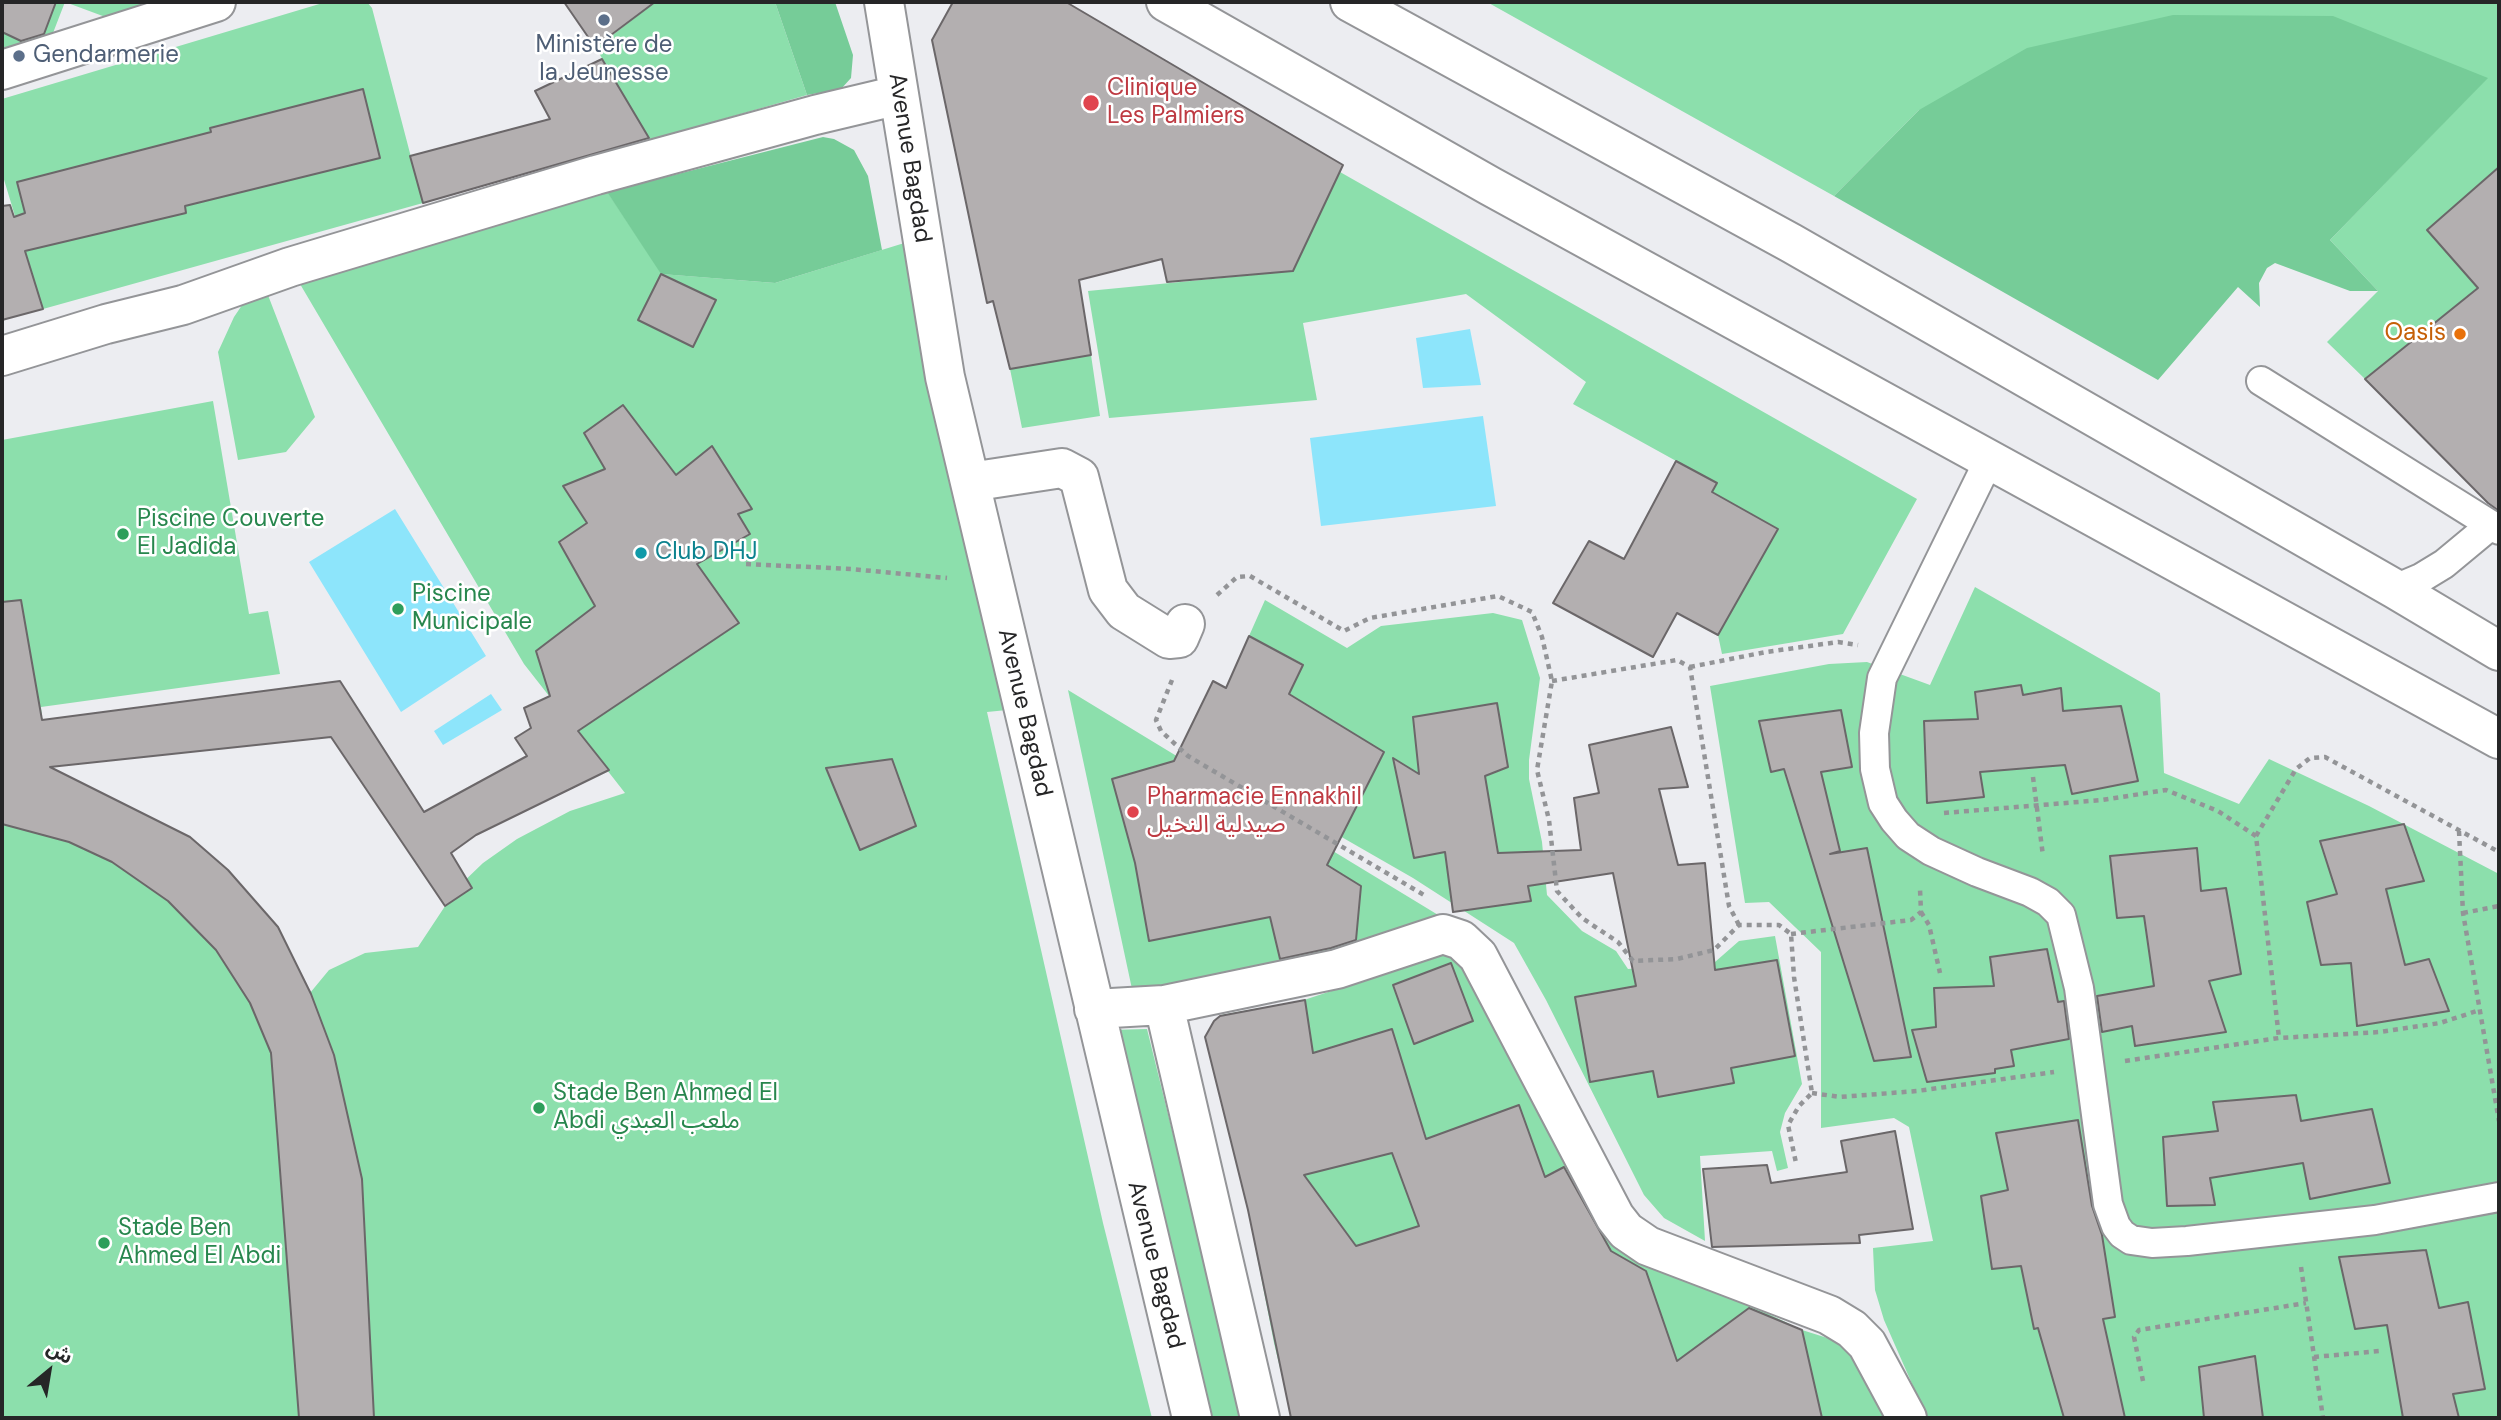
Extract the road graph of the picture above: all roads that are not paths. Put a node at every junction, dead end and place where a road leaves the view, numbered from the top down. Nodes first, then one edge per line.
1 (216, 2) edge
2 (884, 2) edge
3 (1166, 2) edge
4 (1350, 2) edge
5 (2, 70) edge
6 (899, 95) junction
7 (2, 356) edge
8 (2261, 381) dead end
9 (1989, 460) junction
10 (970, 482) junction
11 (2495, 527) edge
12 (2395, 589) junction
13 (1185, 624) road end
14 (2499, 650) edge
15 (2499, 739) edge
16 (1164, 1005) junction
17 (1094, 1009) junction
18 (2499, 1197) edge
19 (1192, 1418) edge
20 (1259, 1418) edge
21 (1907, 1418) edge

1 - 5 main road
2 - 6 main road, Avenue Bagdad
3 - 9 main road
4 - 12 main road
6 - 7 main road
6 - 10 main road, Avenue Bagdad
8 - 11 lane
9 - 15 main road
9 - 18 lane
10 - 13 main road
10 - 17 main road, Avenue Bagdad
11 - 12 lane
12 - 14 main road
16 - 17 main road
16 - 20 main road
16 - 21 main road
17 - 19 main road, Avenue Bagdad

